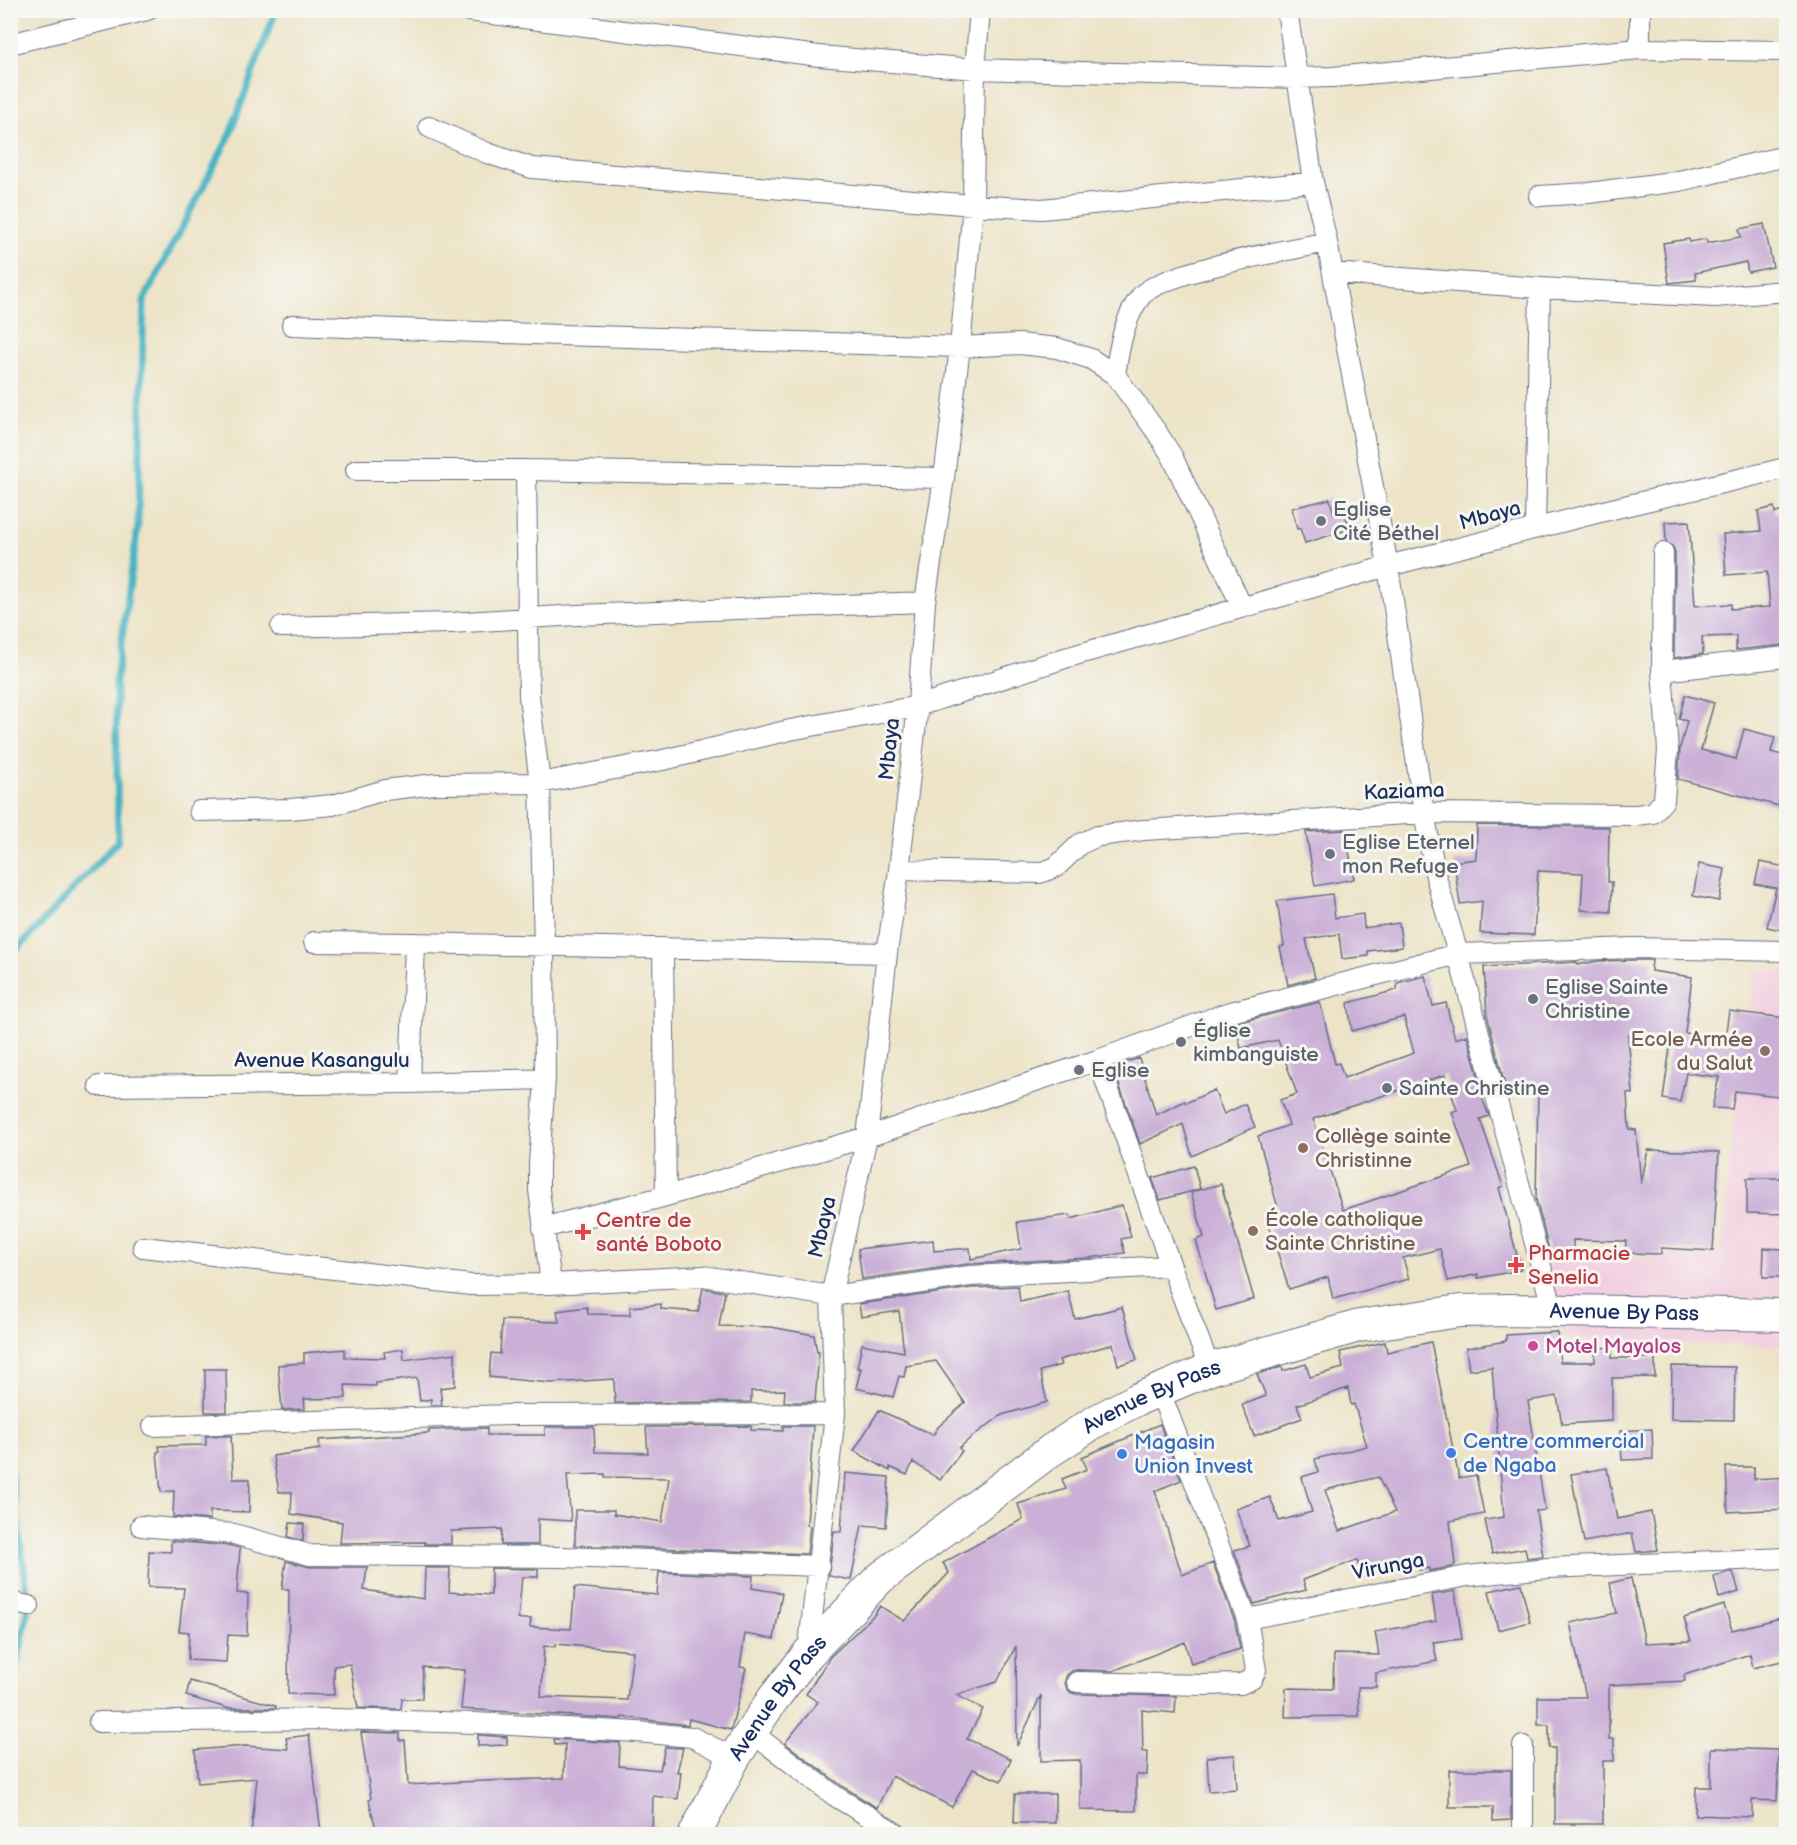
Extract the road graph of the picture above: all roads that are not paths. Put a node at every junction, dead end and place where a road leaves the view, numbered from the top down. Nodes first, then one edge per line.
1 (147, 10) edge
2 (980, 10) edge
3 (1287, 10) edge
4 (1640, 10) edge
5 (469, 11) edge
6 (10, 44) edge
7 (1640, 49) junction
8 (1786, 51) edge
9 (975, 69) junction
10 (1296, 78) junction
11 (429, 127) dead end
12 (1786, 156) edge
13 (1313, 182) junction
14 (1539, 196) dead end
15 (973, 206) junction
16 (1327, 242) junction
17 (1333, 273) junction
18 (1540, 288) junction
19 (1786, 291) edge
20 (292, 325) dead end
21 (960, 347) junction
22 (1115, 375) junction
23 (1786, 468) edge
24 (356, 470) dead end
25 (526, 470) junction
26 (944, 478) junction
27 (1535, 528) junction
28 (1663, 553) dead end
29 (1388, 566) junction
30 (926, 602) junction
31 (1242, 607) junction
32 (527, 618) junction
33 (281, 627) dead end
34 (1786, 657) edge
35 (1662, 671) junction
36 (918, 706) junction
37 (540, 783) junction
38 (199, 812) dead end
39 (1424, 813) junction
40 (899, 870) junction
41 (314, 942) dead end
42 (415, 943) junction
43 (544, 947) junction
44 (663, 949) junction
45 (1786, 951) edge
46 (887, 953) junction
47 (1458, 954) junction
48 (1098, 1060) junction
49 (545, 1079) junction
50 (410, 1083) junction
51 (99, 1086) dead end
52 (867, 1137) junction
53 (666, 1196) junction
54 (543, 1228) junction
55 (143, 1247) dead end
56 (1171, 1266) junction
57 (550, 1284) junction
58 (831, 1296) junction
59 (1553, 1311) junction
60 (1786, 1315) edge
61 (1210, 1369) junction
62 (1159, 1389) junction
63 (836, 1414) junction
64 (153, 1426) dead end
65 (141, 1526) dead end
66 (1786, 1558) edge
67 (819, 1566) junction
68 (1247, 1619) junction
69 (808, 1654) junction
70 (1077, 1682) dead end
71 (99, 1722) dead end
72 (751, 1732) junction
73 (1523, 1746) dead end
74 (734, 1758) junction
75 (695, 1834) edge
76 (897, 1834) edge
77 (1523, 1834) edge

1 - 6 street
2 - 9 street
3 - 10 street
4 - 7 street
5 - 9 street
7 - 8 street
7 - 10 street
9 - 10 street
9 - 15 street
10 - 13 street
11 - 15 street
12 - 14 street
13 - 15 street
13 - 16 street
15 - 21 street
16 - 17 street
16 - 22 street
17 - 18 street
17 - 29 street
18 - 19 street
18 - 27 street
20 - 21 street
21 - 22 street
21 - 26 street
22 - 31 street
23 - 27 street, Mbaya
24 - 25 street
25 - 26 street
25 - 32 street
26 - 30 street
27 - 29 street, Mbaya
28 - 35 street, Kaziama
29 - 31 street, Mbaya
29 - 39 street
30 - 32 street
30 - 36 street
31 - 36 street, Mbaya
32 - 33 street
32 - 37 street
34 - 35 street
35 - 39 street, Kaziama
36 - 37 street
36 - 40 street, Mbaya
37 - 38 street
37 - 43 street
39 - 40 street, Kaziama
39 - 47 street
40 - 46 street, Mbaya
41 - 42 street
42 - 43 street
42 - 50 street
43 - 44 street
43 - 49 street
44 - 46 street
44 - 53 street
45 - 47 street
46 - 52 street, Mbaya
47 - 48 street
47 - 59 street
48 - 52 street
48 - 56 street
49 - 50 street, Avenue Kasangulu
49 - 54 street
50 - 51 street, Avenue Kasangulu
52 - 53 street
52 - 58 street, Mbaya
53 - 54 street
54 - 57 street
55 - 57 street
56 - 58 street
56 - 61 street
57 - 58 street
58 - 63 street, Mbaya
59 - 60 highway, Avenue By Pass
59 - 61 highway, Avenue By Pass
61 - 62 highway, Avenue By Pass
62 - 68 street
62 - 69 highway, Avenue By Pass
63 - 64 street
63 - 67 street, Mbaya
65 - 67 street
66 - 68 street, Virunga
67 - 69 street, Mbaya
68 - 70 street
69 - 72 highway, Avenue By Pass
71 - 74 street
72 - 74 highway, Avenue By Pass
72 - 76 street
73 - 77 street
74 - 75 highway, Avenue By Pass

